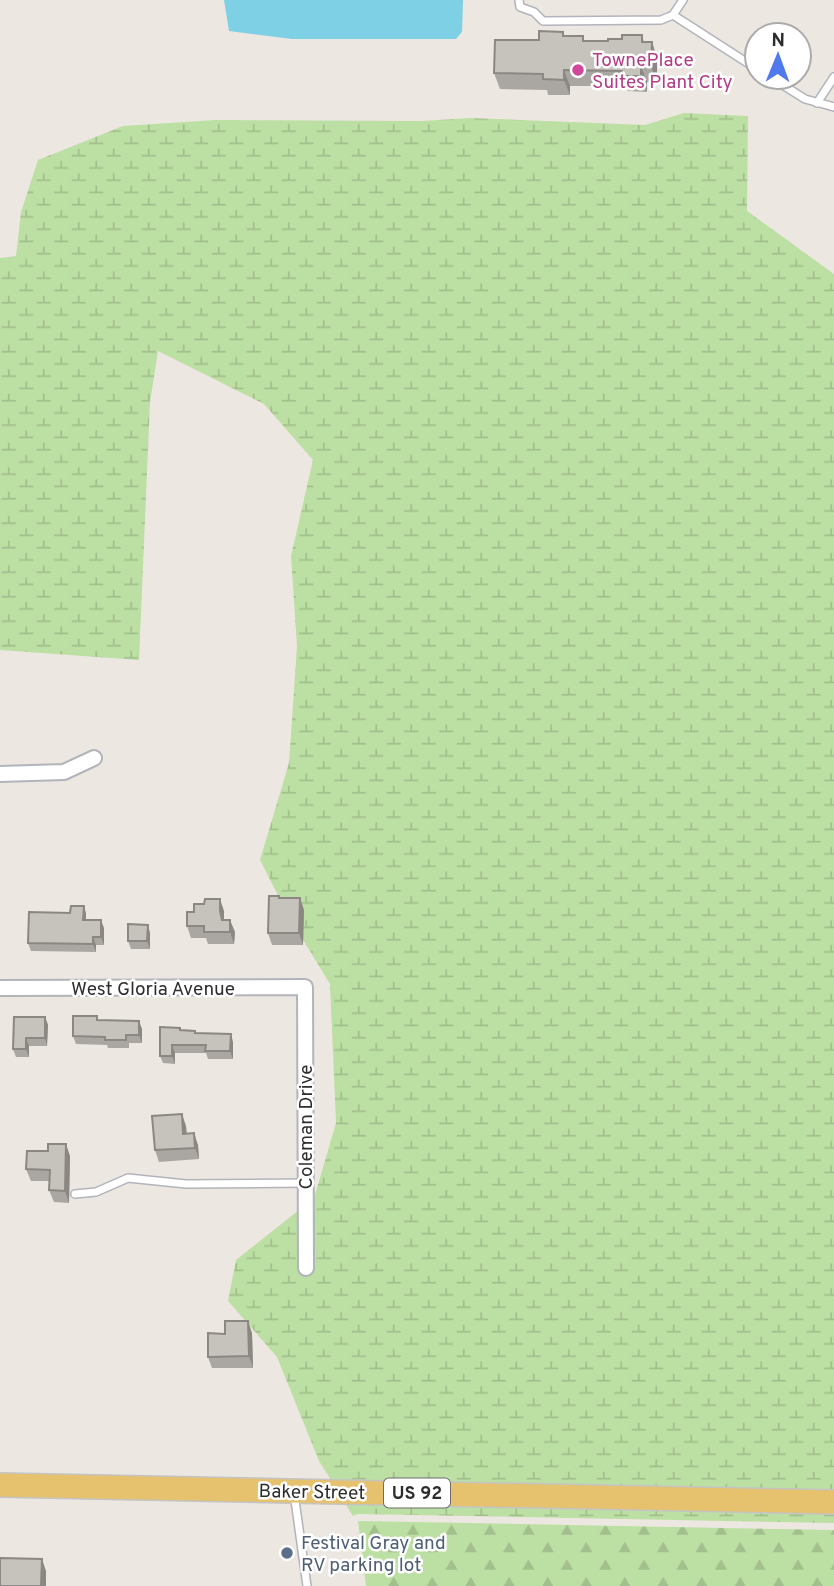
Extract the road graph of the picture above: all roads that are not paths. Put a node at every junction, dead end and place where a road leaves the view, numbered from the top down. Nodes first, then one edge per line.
1 (519, 0) edge
2 (684, 0) edge
3 (673, 15) junction
4 (743, 60) edge
5 (834, 77) edge
6 (792, 91) edge
7 (817, 103) junction
8 (834, 107) edge
9 (94, 758) dead end
10 (0, 774) edge
11 (305, 987) joint
12 (0, 988) edge
13 (306, 1184) junction
14 (75, 1194) dead end
15 (306, 1268) dead end
16 (0, 1485) edge
17 (294, 1491) junction
18 (834, 1502) edge
19 (306, 1586) edge

1 - 3 lane
2 - 3 lane
3 - 4 lane
5 - 7 lane
6 - 7 lane
7 - 8 lane
9 - 10 street
11 - 12 street, West Gloria Avenue
11 - 13 street, Coleman Drive
13 - 14 lane
13 - 15 street, Coleman Drive
16 - 17 main road, Baker Street / US 92
17 - 18 main road, Baker Street / US 92
17 - 19 lane

